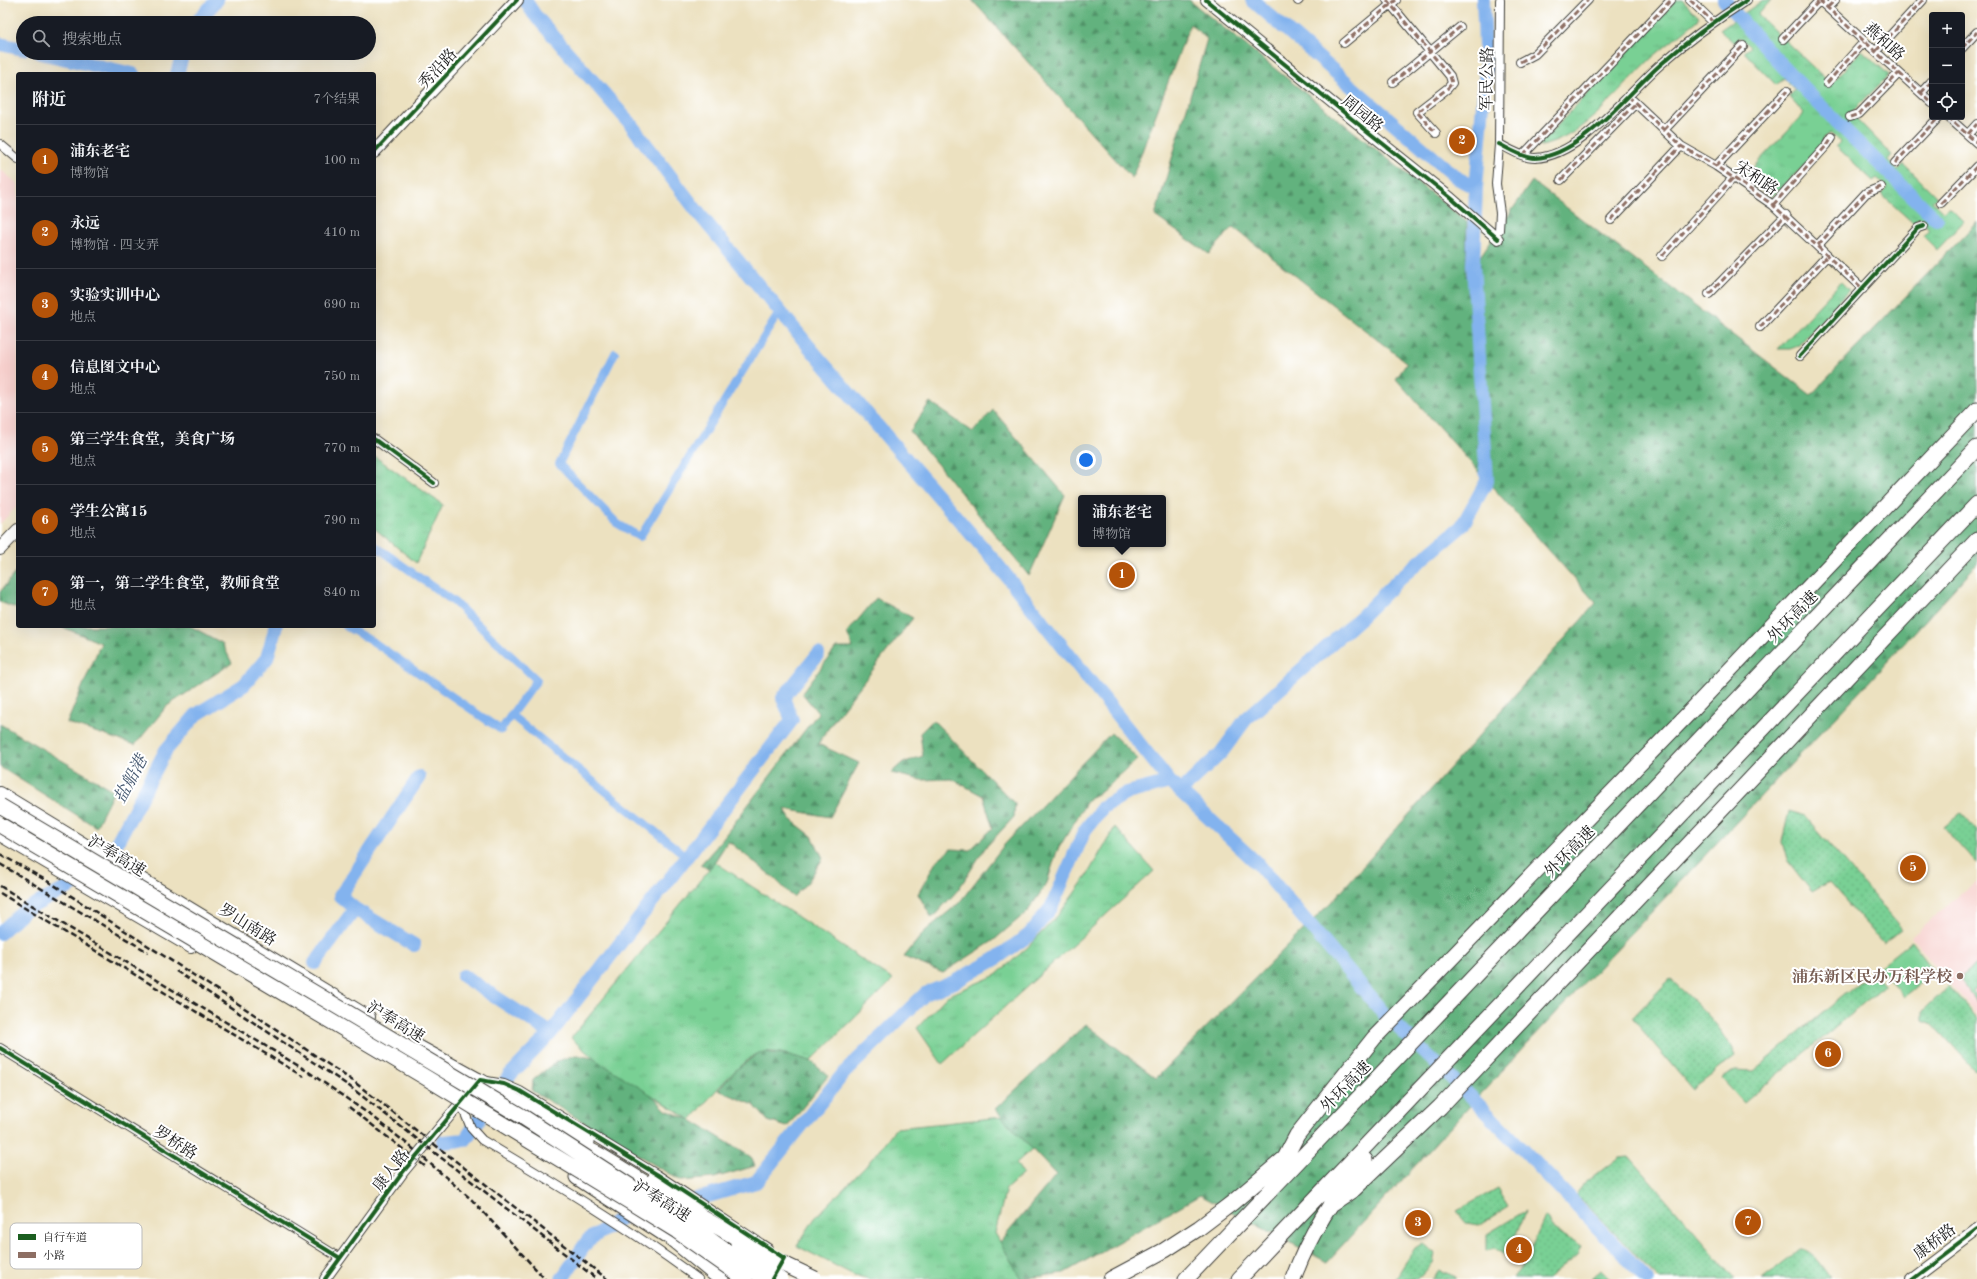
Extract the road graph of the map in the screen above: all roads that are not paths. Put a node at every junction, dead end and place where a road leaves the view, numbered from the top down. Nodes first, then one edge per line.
1 (517, 0) edge
2 (1206, 0) edge
3 (1500, 0) edge
4 (1588, 0) edge
5 (1671, 0) edge
6 (1690, 0) edge
7 (1820, 0) edge
8 (1835, 0) edge
9 (1923, 0) edge
10 (1391, 1) edge
11 (1744, 2) edge
12 (1828, 7) junction
13 (1713, 22) junction
14 (1460, 27) dead end
15 (1977, 32) edge
16 (1782, 39) dead end
17 (1864, 42) junction
18 (1344, 44) dead end
19 (1965, 45) edge
20 (1744, 46) dead end
21 (1876, 51) junction
22 (1429, 52) junction
23 (1520, 62) dead end
24 (1899, 73) junction
25 (1393, 82) dead end
26 (1827, 83) dead end
27 (1929, 84) edge
28 (1787, 91) dead end
29 (1921, 93) junction
30 (1628, 96) junction
31 (1929, 100) edge
32 (1635, 104) junction
33 (1850, 117) dead end
34 (1937, 120) edge
35 (1952, 120) edge
36 (1977, 124) edge
37 (1664, 130) junction
38 (1436, 133) dead end
39 (1968, 134) junction
40 (1832, 137) dead end
41 (1977, 143) edge
42 (0, 144) edge
43 (1498, 144) junction
44 (1681, 146) junction
45 (376, 150) edge
46 (1523, 155) junction
47 (16, 157) edge
48 (1895, 163) dead end
49 (1716, 166) junction
50 (1977, 166) edge
51 (1733, 178) junction
52 (1561, 180) dead end
53 (1881, 187) dead end
54 (1941, 203) dead end
55 (1773, 205) junction
56 (1786, 215) junction
57 (1611, 220) dead end
58 (1924, 226) dead end
59 (1498, 234) joint
60 (1818, 245) junction
61 (1662, 256) dead end
62 (1827, 256) junction
63 (1863, 289) junction
64 (1709, 294) dead end
65 (1760, 327) dead end
66 (1800, 356) dead end
67 (1977, 410) edge
68 (376, 441) edge
69 (1977, 448) edge
70 (434, 483) dead end
71 (1977, 504) edge
72 (16, 532) edge
73 (1977, 540) edge
74 (0, 550) edge
75 (0, 793) edge
76 (0, 806) edge
77 (0, 824) edge
78 (0, 835) edge
79 (0, 1048) edge
80 (480, 1080) junction
81 (462, 1102) junction
82 (523, 1117) junction
83 (514, 1131) junction
84 (1380, 1131) junction
85 (1309, 1150) junction
86 (1285, 1158) junction
87 (656, 1178) junction
88 (1330, 1205) junction
89 (1977, 1229) edge
90 (340, 1258) junction
91 (325, 1279) edge
92 (698, 1279) edge
93 (721, 1279) edge
94 (736, 1279) edge
95 (745, 1279) edge
96 (765, 1279) edge
97 (772, 1279) edge
98 (780, 1279) edge
99 (815, 1279) edge
100 (1111, 1279) edge
101 (1186, 1279) edge
102 (1239, 1279) edge
103 (1293, 1279) edge
104 (1911, 1279) edge

1 - 45 main road, 秀沿路
2 - 59 street, 周园路
3 - 43 street, 军民公路
4 - 23 street
5 - 46 street
6 - 13 street
7 - 12 street, 燕和路
7 - 16 street
8 - 12 street
9 - 21 street
10 - 18 street
10 - 22 street
11 - 13 street
12 - 17 street, 燕和路
13 - 30 street
14 - 22 street
15 - 19 street
17 - 21 street, 燕和路
17 - 26 street
20 - 37 street
21 - 24 street, 燕和路
22 - 25 street
22 - 38 street
24 - 29 street, 燕和路
24 - 33 street
27 - 29 street
28 - 49 street
29 - 31 street, 燕和路
30 - 32 street, 宋和路
30 - 46 street
32 - 37 street, 宋和路
32 - 52 street
34 - 48 street
35 - 39 street
36 - 39 street
37 - 44 street, 宋和路
39 - 41 street
40 - 55 street
42 - 47 street
43 - 46 street
43 - 59 street, 军民公路
44 - 49 street, 宋和路
44 - 57 street
49 - 51 street, 宋和路
50 - 54 street
51 - 55 street, 宋和路
51 - 61 street
53 - 60 street
55 - 56 street, 宋和路
56 - 60 street, 宋和路
56 - 64 street
58 - 63 street
60 - 62 street, 宋和路
62 - 63 street, 宋和路
62 - 65 street
63 - 66 street
67 - 86 highway
68 - 70 street
69 - 85 highway, 外环高速
71 - 84 highway
72 - 74 main road
73 - 88 highway
75 - 80 main road, 罗山南路
76 - 82 highway, 沪奉高速, bridge
77 - 83 highway, 沪奉高速, bridge
78 - 81 main road
79 - 90 street, 罗桥路
80 - 81 street, 康人路
80 - 87 main road
81 - 90 street, 康人路
81 - 92 street
81 - 94 main road, bridge
82 - 96 highway, 沪奉高速, bridge
82 - 99 highway, bridge
83 - 93 highway, bridge
83 - 95 highway, 沪奉高速, bridge
84 - 88 highway
84 - 102 highway
85 - 86 highway
85 - 101 highway, 外环高速
86 - 100 highway
87 - 97 street
87 - 98 main road, bridge
88 - 103 highway
89 - 104 main road, 康桥路
90 - 91 street, 康人路

